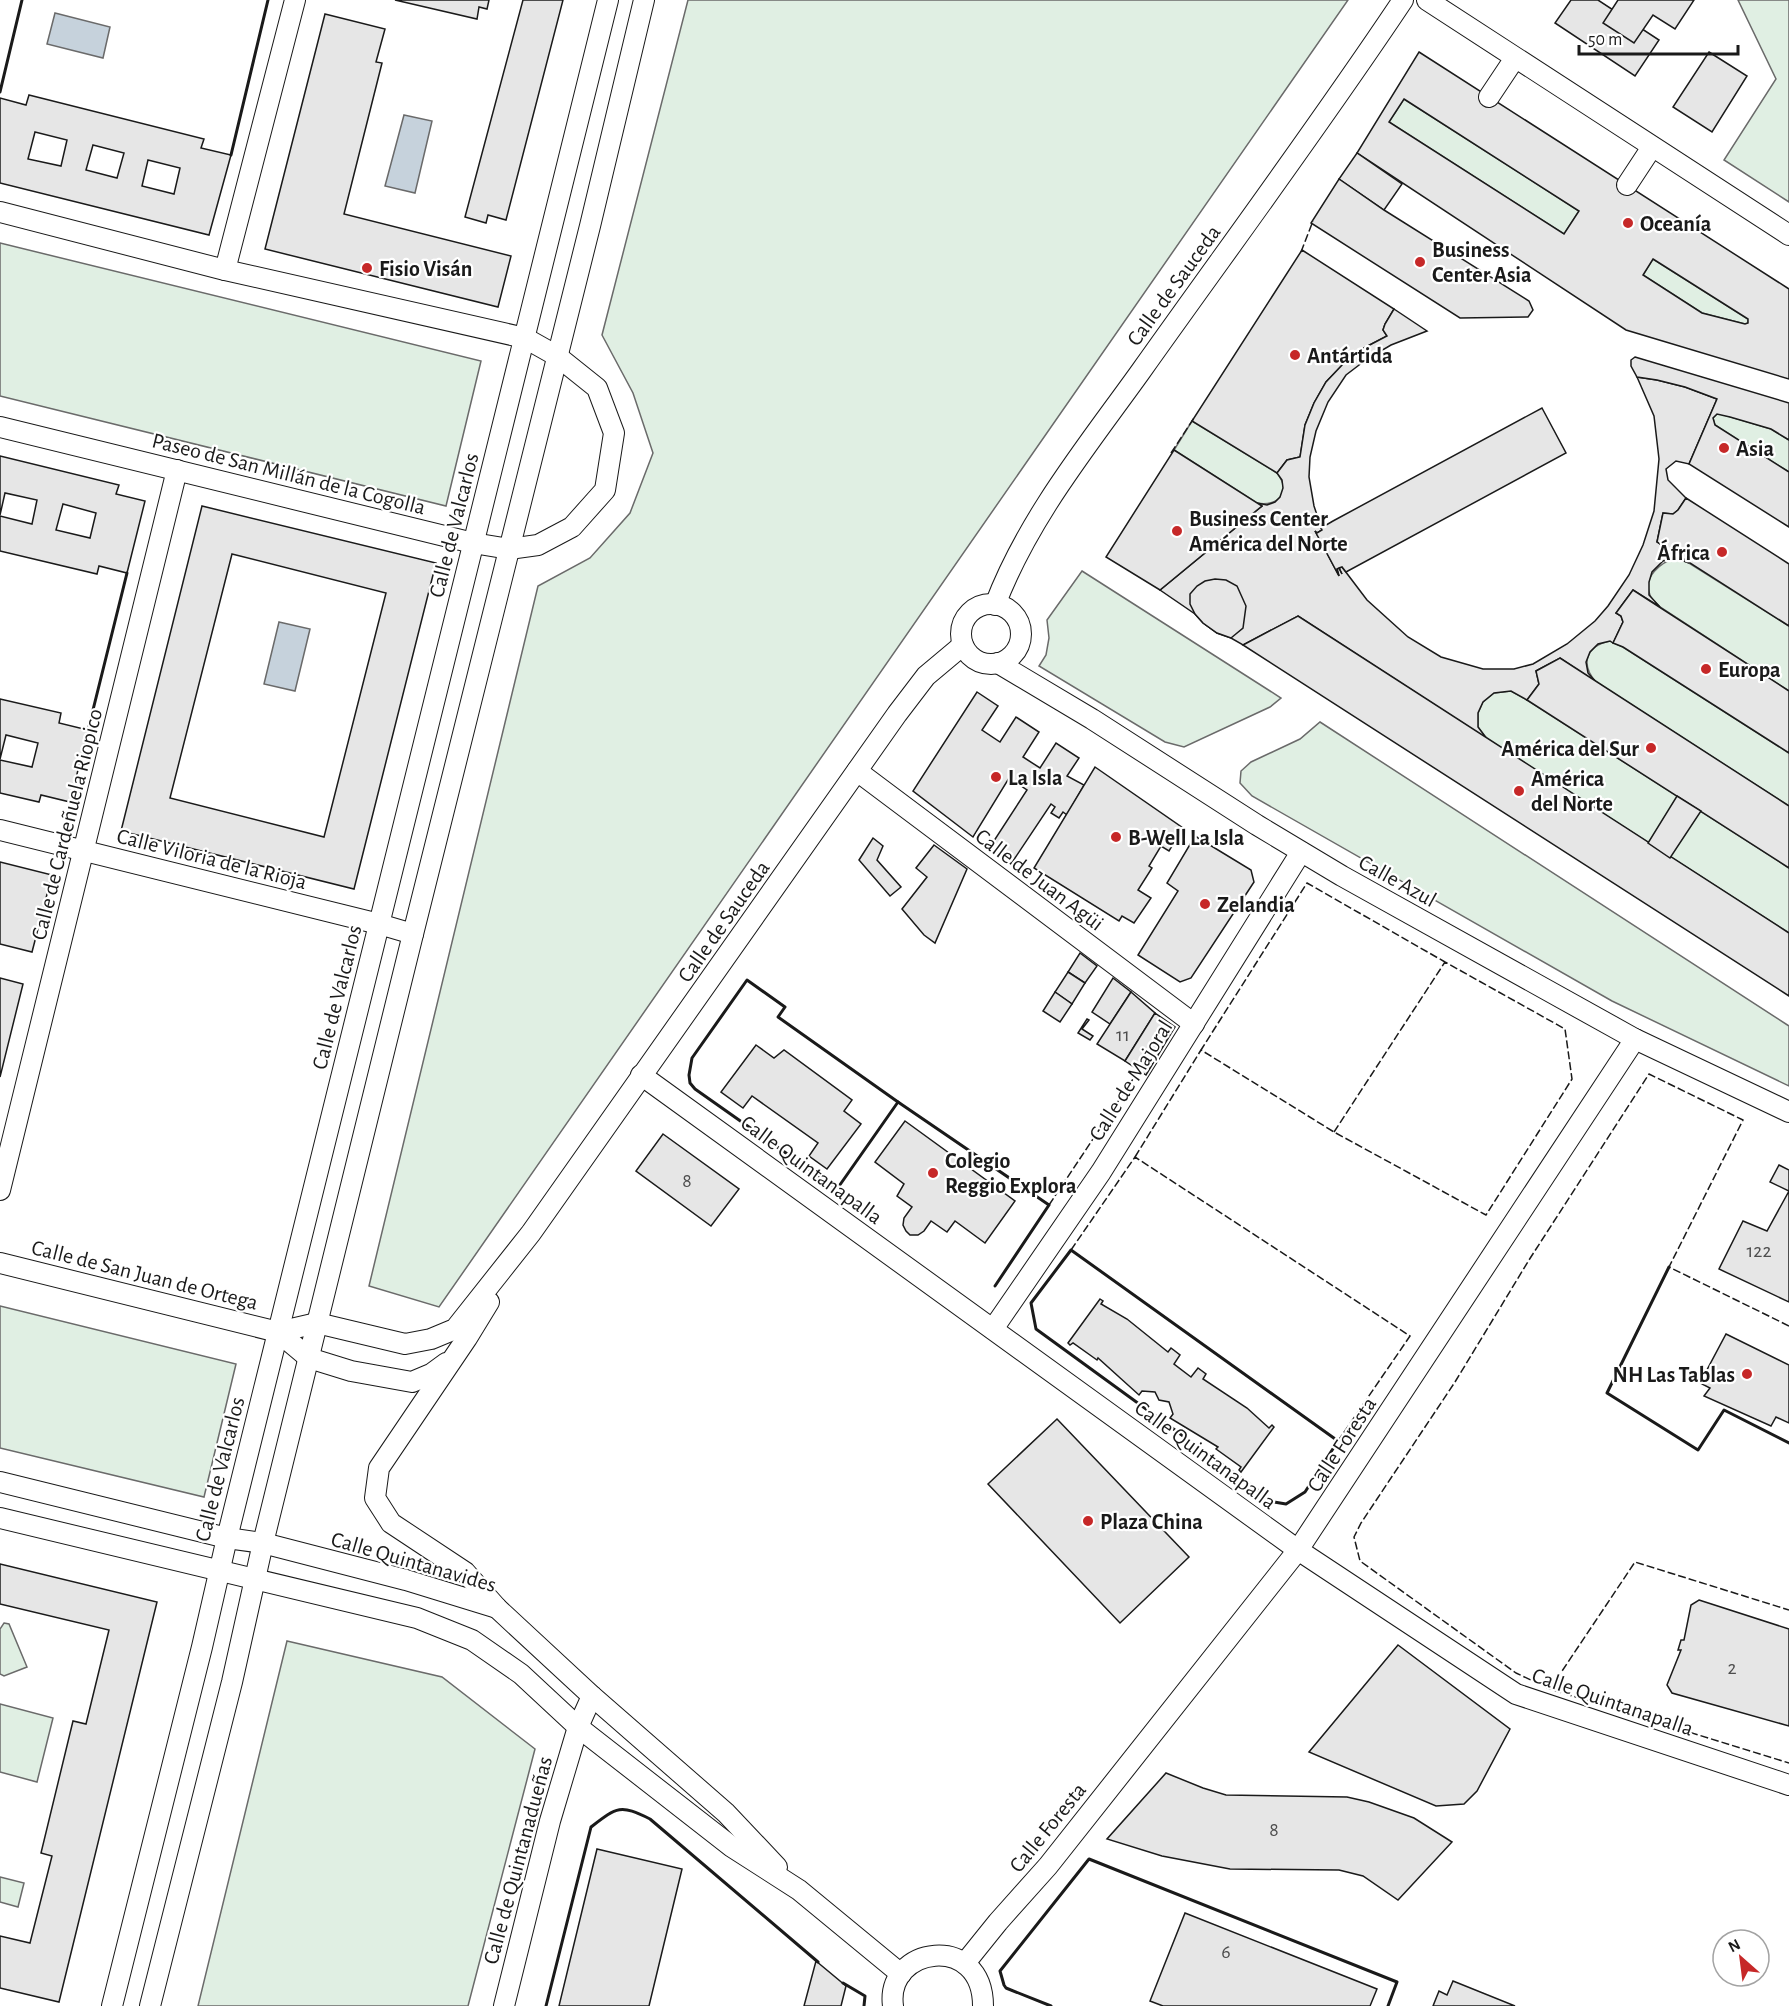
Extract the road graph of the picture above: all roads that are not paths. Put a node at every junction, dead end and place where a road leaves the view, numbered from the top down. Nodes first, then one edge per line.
1 (295, 0) edge
2 (608, 0) edge
3 (644, 0) edge
4 (1403, 0) edge
5 (1427, 0) edge
6 (1515, 58) junction
7 (1489, 97) dead end
8 (1652, 147) junction
9 (1627, 185) dead end
10 (0, 212) edge
11 (1789, 236) edge
12 (225, 270) junction
13 (525, 338) junction
14 (556, 356) junction
15 (0, 427) edge
16 (177, 470) junction
17 (473, 543) junction
18 (509, 549) junction
19 (995, 604) junction
20 (963, 645) junction
21 (998, 663) junction
22 (857, 771) junction
23 (0, 830) edge
24 (84, 851) junction
25 (1301, 852) junction
26 (379, 924) junction
27 (413, 934) junction
28 (1194, 1024) junction
29 (1635, 1039) junction
30 (641, 1076) junction
31 (1789, 1112) edge
32 (0, 1190) edge
33 (531, 1233) junction
34 (0, 1263) edge
35 (317, 1323) junction
36 (993, 1329) junction
37 (278, 1332) junction
38 (309, 1358) junction
39 (453, 1358) junction
40 (0, 1482) edge
41 (0, 1518) edge
42 (226, 1538) junction
43 (263, 1543) junction
44 (1298, 1550) junction
45 (219, 1571) junction
46 (256, 1579) junction
47 (497, 1608) junction
48 (592, 1696) junction
49 (578, 1727) junction
50 (1789, 1785) edge
51 (799, 1890) junction
52 (965, 1964) junction
53 (901, 1974) junction
54 (112, 2006) edge
55 (150, 2006) edge
56 (504, 2006) edge
57 (894, 2006) edge
58 (983, 2006) edge

1 - 12 street
2 - 13 street, Calle de Valcarlos
3 - 14 street
4 - 19 street, Calle de Sauceda
5 - 6 street
6 - 7 street
6 - 8 street
8 - 9 street
8 - 11 street
10 - 12 street, Paseo de San Millán de la Cogolla
12 - 13 street, Paseo de San Millán de la Cogolla
13 - 14 street, Paseo de San Millán de la Cogolla
13 - 17 street, Calle de Valcarlos
14 - 18 street
14 - 18 street, Paseo de San Millán de la Cogolla
15 - 16 street, Paseo de San Millán de la Cogolla
16 - 17 street, Paseo de San Millán de la Cogolla
16 - 24 street, Calle de Cardeñuela Riopico
17 - 18 street, Paseo de San Millán de la Cogolla
17 - 26 street, Calle de Valcarlos
18 - 27 street
19 - 20 street
19 - 21 street
20 - 21 street
20 - 22 street, Calle de Sauceda
21 - 25 street, Calle Azul
22 - 28 street, Calle de Juan Agüi
22 - 30 street, Calle de Sauceda
23 - 24 street, Calle Viloria de la Rioja
24 - 26 street, Calle Viloria de la Rioja
24 - 32 street, Calle de Cardeñuela Riopico
25 - 28 street, Calle de Majoral
25 - 29 street, Calle Azul
26 - 27 street, Calle Viloria de la Rioja
26 - 37 street, Calle de Valcarlos
27 - 35 street
28 - 36 street, Calle de Majoral
29 - 31 street, Calle Azul
29 - 44 street, Calle Foresta
30 - 33 street, Calle de Sauceda
30 - 36 street, Calle Quintanapalla
33 - 35 street, Calle de Sauceda
33 - 39 street, Calle de Sauceda
34 - 37 street, Calle de San Juan de Ortega
35 - 37 street, Calle de San Juan de Ortega
35 - 38 street
36 - 44 street, Calle Quintanapalla
37 - 38 street, Calle de San Juan de Ortega
37 - 42 street, Calle de Valcarlos
38 - 39 street, Calle de Sauceda
38 - 43 street
39 - 47 street, Calle de Sauceda
40 - 42 street, Calle Quintanavides
41 - 45 street, Calle Quintanavides
42 - 43 street, Calle Quintanavides
42 - 45 street, Calle de Valcarlos
43 - 46 street
43 - 47 street, Calle Quintanavides
44 - 50 street, Calle Quintanapalla
44 - 52 street, Calle Foresta
45 - 46 street, Calle Quintanavides
45 - 54 street, Calle de Valcarlos
46 - 49 street, Calle Quintanavides
46 - 55 street
47 - 48 street, Calle Quintanavides
48 - 49 street
48 - 51 street, Calle Quintanavides
49 - 51 street, Calle Quintanavides
49 - 56 street, Calle de Quintanadueñas
51 - 53 street, Calle Quintanavides
52 - 53 street
52 - 58 street
53 - 57 street

